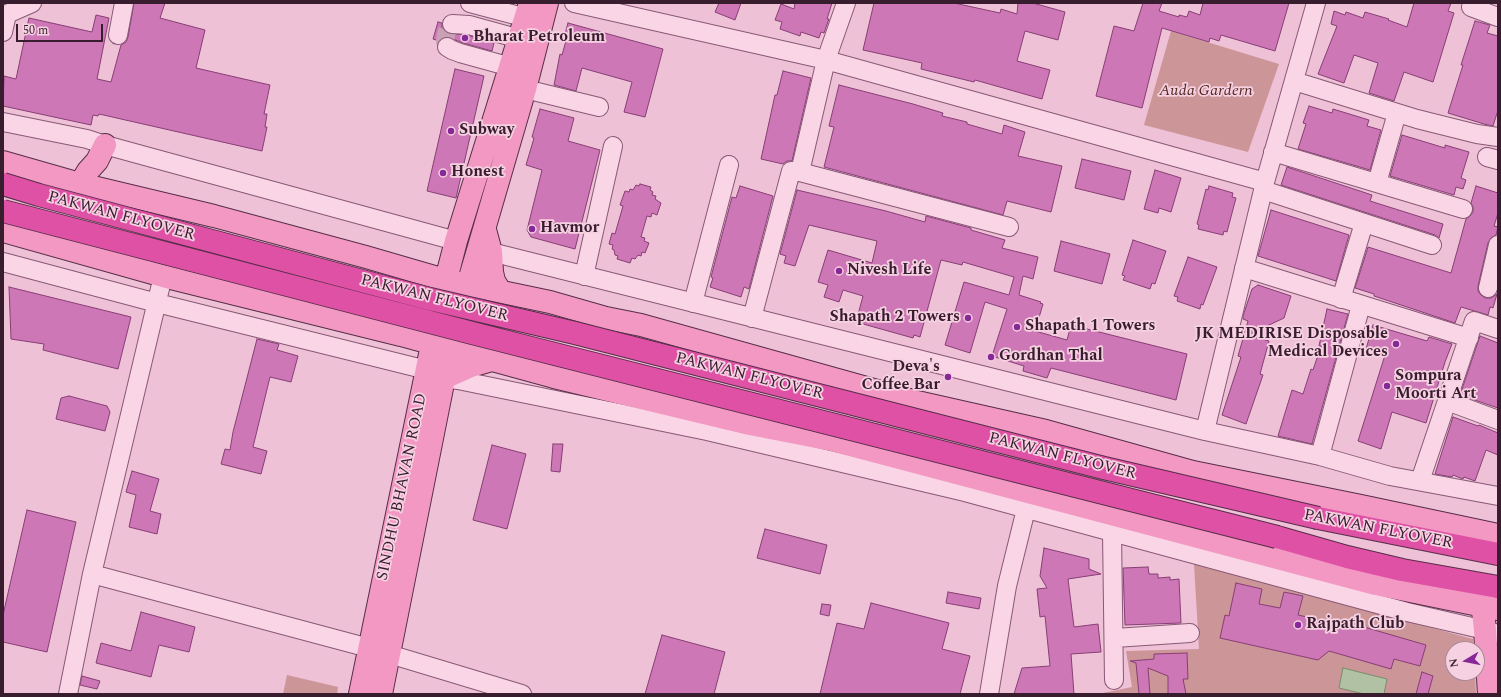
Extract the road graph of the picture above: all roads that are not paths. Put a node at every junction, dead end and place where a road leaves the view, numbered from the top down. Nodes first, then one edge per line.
1 (32, 3) edge
2 (124, 3) edge
3 (470, 3) edge
4 (574, 3) edge
5 (846, 3) edge
6 (1316, 3) edge
7 (1471, 8) dead end
8 (504, 12) junction
9 (536, 12) edge
10 (1498, 17) edge
11 (452, 24) dead end
12 (3, 32) edge
13 (499, 33) junction
14 (118, 35) dead end
15 (520, 39) junction
16 (447, 47) dead end
17 (826, 60) junction
18 (501, 64) junction
19 (1294, 81) junction
20 (525, 89) junction
21 (599, 107) dead end
22 (1397, 113) junction
23 (3, 122) edge
24 (1498, 137) edge
25 (105, 145) junction
26 (613, 146) dead end
27 (1273, 152) junction
28 (3, 162) edge
29 (729, 164) dead end
30 (800, 172) junction
31 (1377, 183) junction
32 (3, 184) edge
33 (80, 184) junction
34 (1264, 186) junction
35 (1463, 209) dead end
36 (3, 211) edge
37 (1364, 223) junction
38 (1010, 227) dead end
39 (485, 229) junction
40 (3, 231) edge
41 (456, 241) junction
42 (1432, 245) dead end
43 (1498, 245) edge
44 (491, 252) junction
45 (366, 257) junction
46 (3, 262) edge
47 (1244, 268) junction
48 (164, 276) junction
49 (584, 276) junction
50 (446, 280) junction
51 (467, 285) junction
52 (1488, 288) dead end
53 (500, 291) junction
54 (1342, 299) junction
55 (157, 303) junction
56 (693, 303) junction
57 (1362, 305) junction
58 (752, 318) junction
59 (353, 324) junction
60 (1498, 329) edge
61 (401, 335) junction
62 (1469, 338) junction
63 (440, 346) junction
64 (492, 360) junction
65 (435, 374) junction
66 (1447, 401) junction
67 (1498, 420) edge
68 (713, 424) junction
69 (1205, 431) junction
70 (1320, 456) junction
71 (1420, 481) junction
72 (1498, 496) edge
73 (1028, 500) junction
74 (1112, 532) junction
75 (1498, 535) edge
76 (1498, 554) edge
77 (92, 574) junction
78 (1489, 585) edge
79 (1490, 607) edge
80 (1491, 632) edge
81 (1190, 633) dead end
82 (1115, 638) junction
83 (379, 651) junction
84 (1114, 680) dead end
85 (68, 694) edge
86 (360, 694) edge
87 (381, 694) edge
88 (522, 694) edge
89 (989, 694) edge
90 (1488, 694) edge

1 - 12 street
2 - 14 street
3 - 8 street
4 - 17 street
5 - 17 street
6 - 19 street
7 - 10 street
8 - 9 street
8 - 13 street
9 - 15 main road, SINDHU BHAVAN ROAD
9 - 20 main road, SINDHU BHAVAN ROAD
11 - 13 street
13 - 15 street
13 - 18 street
15 - 18 main road, SINDHU BHAVAN ROAD
16 - 18 street
17 - 30 street
17 - 34 street
18 - 41 main road, SINDHU BHAVAN ROAD
19 - 22 street
19 - 27 street
20 - 21 street
20 - 39 main road, SINDHU BHAVAN ROAD
22 - 24 street
22 - 31 street
23 - 25 street
25 - 33 main road
25 - 41 street
26 - 49 street
27 - 31 street
27 - 34 street
28 - 33 main road
29 - 56 street
30 - 38 street
30 - 58 street
31 - 35 street
32 - 76 highway, PAKWAN FLYOVER, bridge
33 - 45 main road
34 - 37 street
34 - 47 street
36 - 78 highway, PAKWAN FLYOVER, bridge
37 - 42 street
37 - 54 street
39 - 44 main road
39 - 51 main road, SINDHU BHAVAN ROAD
40 - 48 main road
41 - 50 main road, SINDHU BHAVAN ROAD
43 - 52 street
44 - 49 street
44 - 53 main road
45 - 50 main road
45 - 59 main road
46 - 55 street
47 - 54 street
47 - 69 street
48 - 55 street
48 - 59 main road
49 - 56 street
50 - 51 main road
50 - 63 main road, SINDHU BHAVAN ROAD
51 - 53 main road
51 - 63 main road, SINDHU BHAVAN ROAD
53 - 75 main road
54 - 57 street
55 - 65 street
55 - 77 street
56 - 58 street
57 - 62 street
57 - 70 street
58 - 69 street
59 - 61 main road
60 - 62 street
61 - 63 main road
61 - 65 main road
62 - 66 street
63 - 64 main road
63 - 65 main road, SINDHU BHAVAN ROAD
64 - 65 main road
64 - 68 main road
65 - 68 street
65 - 83 main road, SINDHU BHAVAN ROAD
66 - 67 street
66 - 71 street
68 - 73 main road
69 - 70 street
70 - 71 street
71 - 72 street
73 - 74 street
73 - 79 main road
73 - 89 street
74 - 80 street
74 - 82 street
77 - 83 street
77 - 85 street
78 - 79 main road
79 - 80 main road
80 - 90 main road
81 - 82 street
82 - 84 street
83 - 86 main road, SINDHU BHAVAN ROAD
83 - 87 main road, SINDHU BHAVAN ROAD
83 - 88 street

